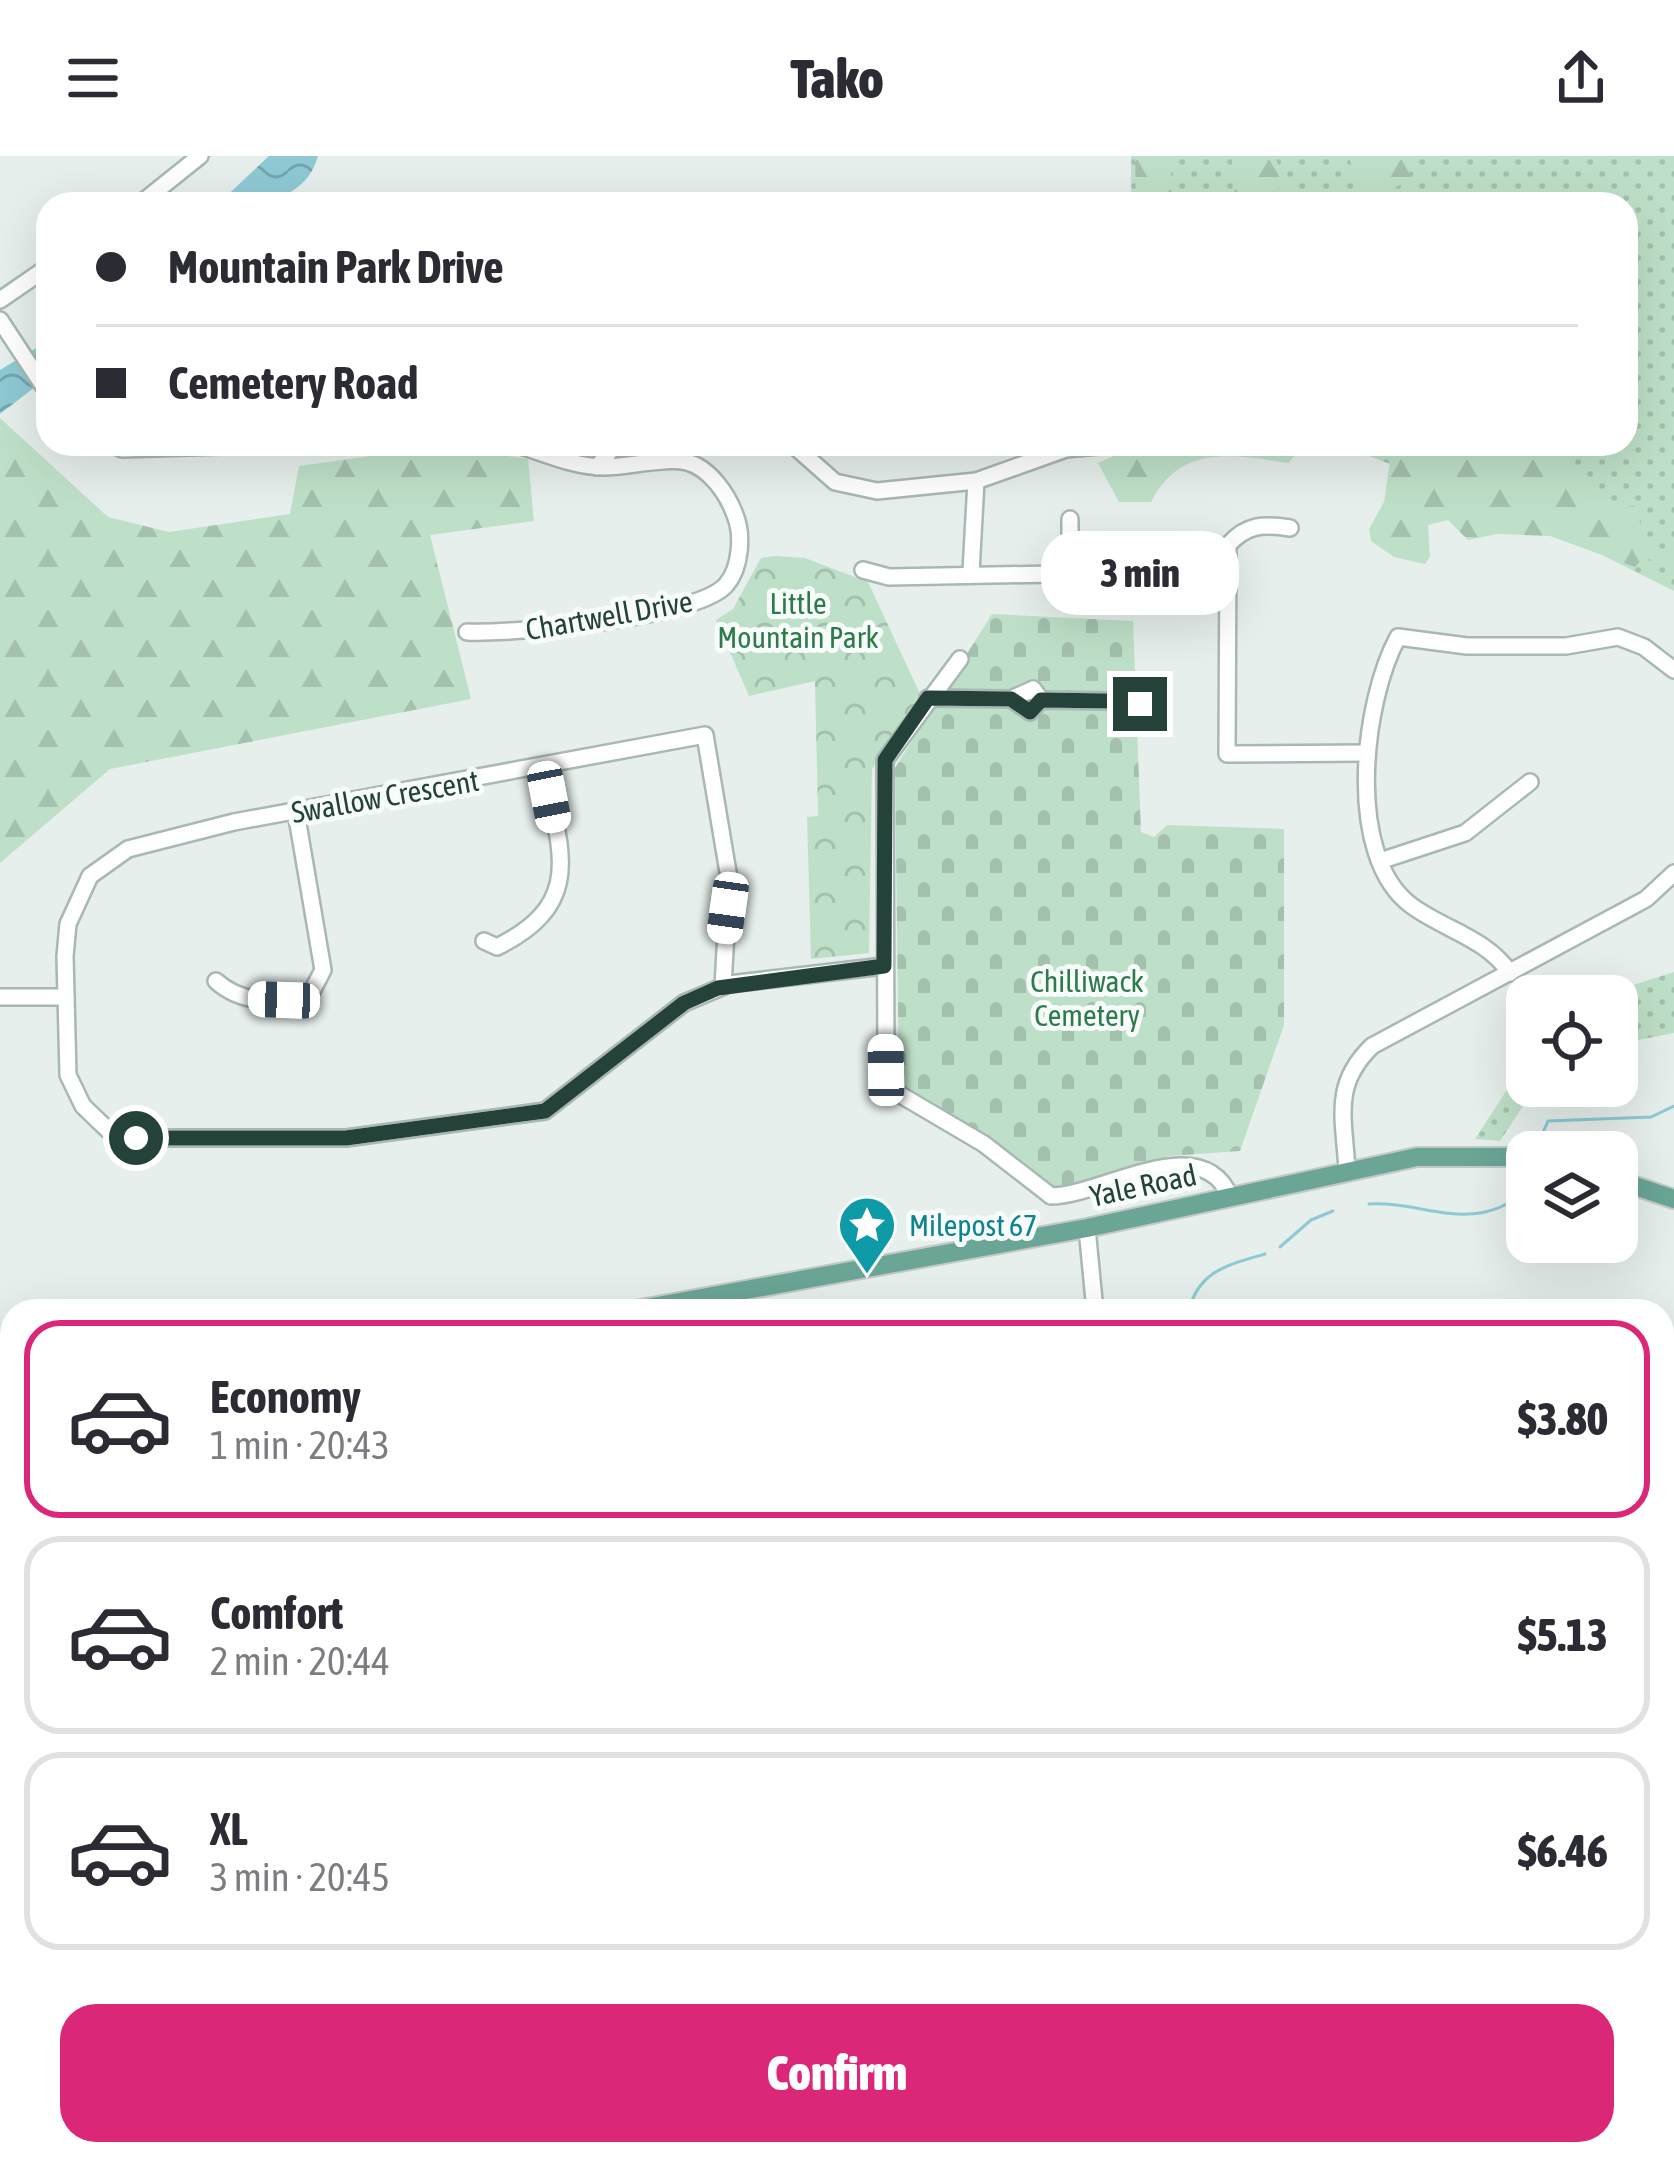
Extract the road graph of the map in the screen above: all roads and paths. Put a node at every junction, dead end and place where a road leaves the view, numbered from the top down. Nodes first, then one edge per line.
1 (200, 156) edge
2 (155, 192) edge
3 (36, 275) edge
4 (0, 300) edge
5 (2, 324) edge
6 (36, 375) edge
7 (558, 456) edge
8 (607, 456) edge
9 (806, 456) edge
10 (1046, 456) edge
11 (598, 467) junction
12 (976, 481) junction
13 (1070, 519) dead end
14 (1290, 528) dead end
15 (863, 570) dead end
16 (971, 572) junction
17 (1070, 573) junction
18 (1104, 573) dead end
19 (467, 632) dead end
20 (960, 658) dead end
21 (1674, 670) edge
22 (928, 698) junction
23 (1109, 701) dead end
24 (1366, 753) junction
25 (543, 766) junction
26 (1530, 782) dead end
27 (296, 812) junction
28 (1380, 861) junction
29 (1674, 873) edge
30 (484, 941) dead end
31 (884, 966) junction
32 (1510, 973) junction
33 (216, 981) dead end
34 (723, 986) junction
35 (0, 997) edge
36 (66, 998) junction
37 (1506, 1157) edge
38 (1347, 1170) junction
39 (1638, 1187) edge
40 (1231, 1197) junction
41 (1674, 1199) edge
42 (1087, 1228) junction
43 (697, 1299) edge
44 (1094, 1299) edge

1 - 2 street
3 - 4 street
5 - 6 street
7 - 11 street, Chartwell Drive
8 - 11 street
9 - 12 street
10 - 12 street
11 - 19 street, Chartwell Drive
12 - 16 street
13 - 17 street
14 - 24 street
15 - 16 street
16 - 17 street
17 - 18 street
20 - 22 street
21 - 24 street
22 - 23 street
22 - 31 street
24 - 28 street
25 - 27 street, Swallow Crescent
25 - 30 street
25 - 34 street, Swallow Crescent
26 - 28 street
27 - 33 street
27 - 36 street, Swallow Crescent
28 - 32 street
29 - 32 street
31 - 34 street
31 - 40 street
32 - 38 street
34 - 36 street, Swallow Crescent
35 - 36 street
37 - 38 main road, Yale Road
38 - 40 main road, Yale Road
39 - 41 main road
40 - 42 main road, Yale Road
42 - 43 main road, Yale Road
42 - 44 street

